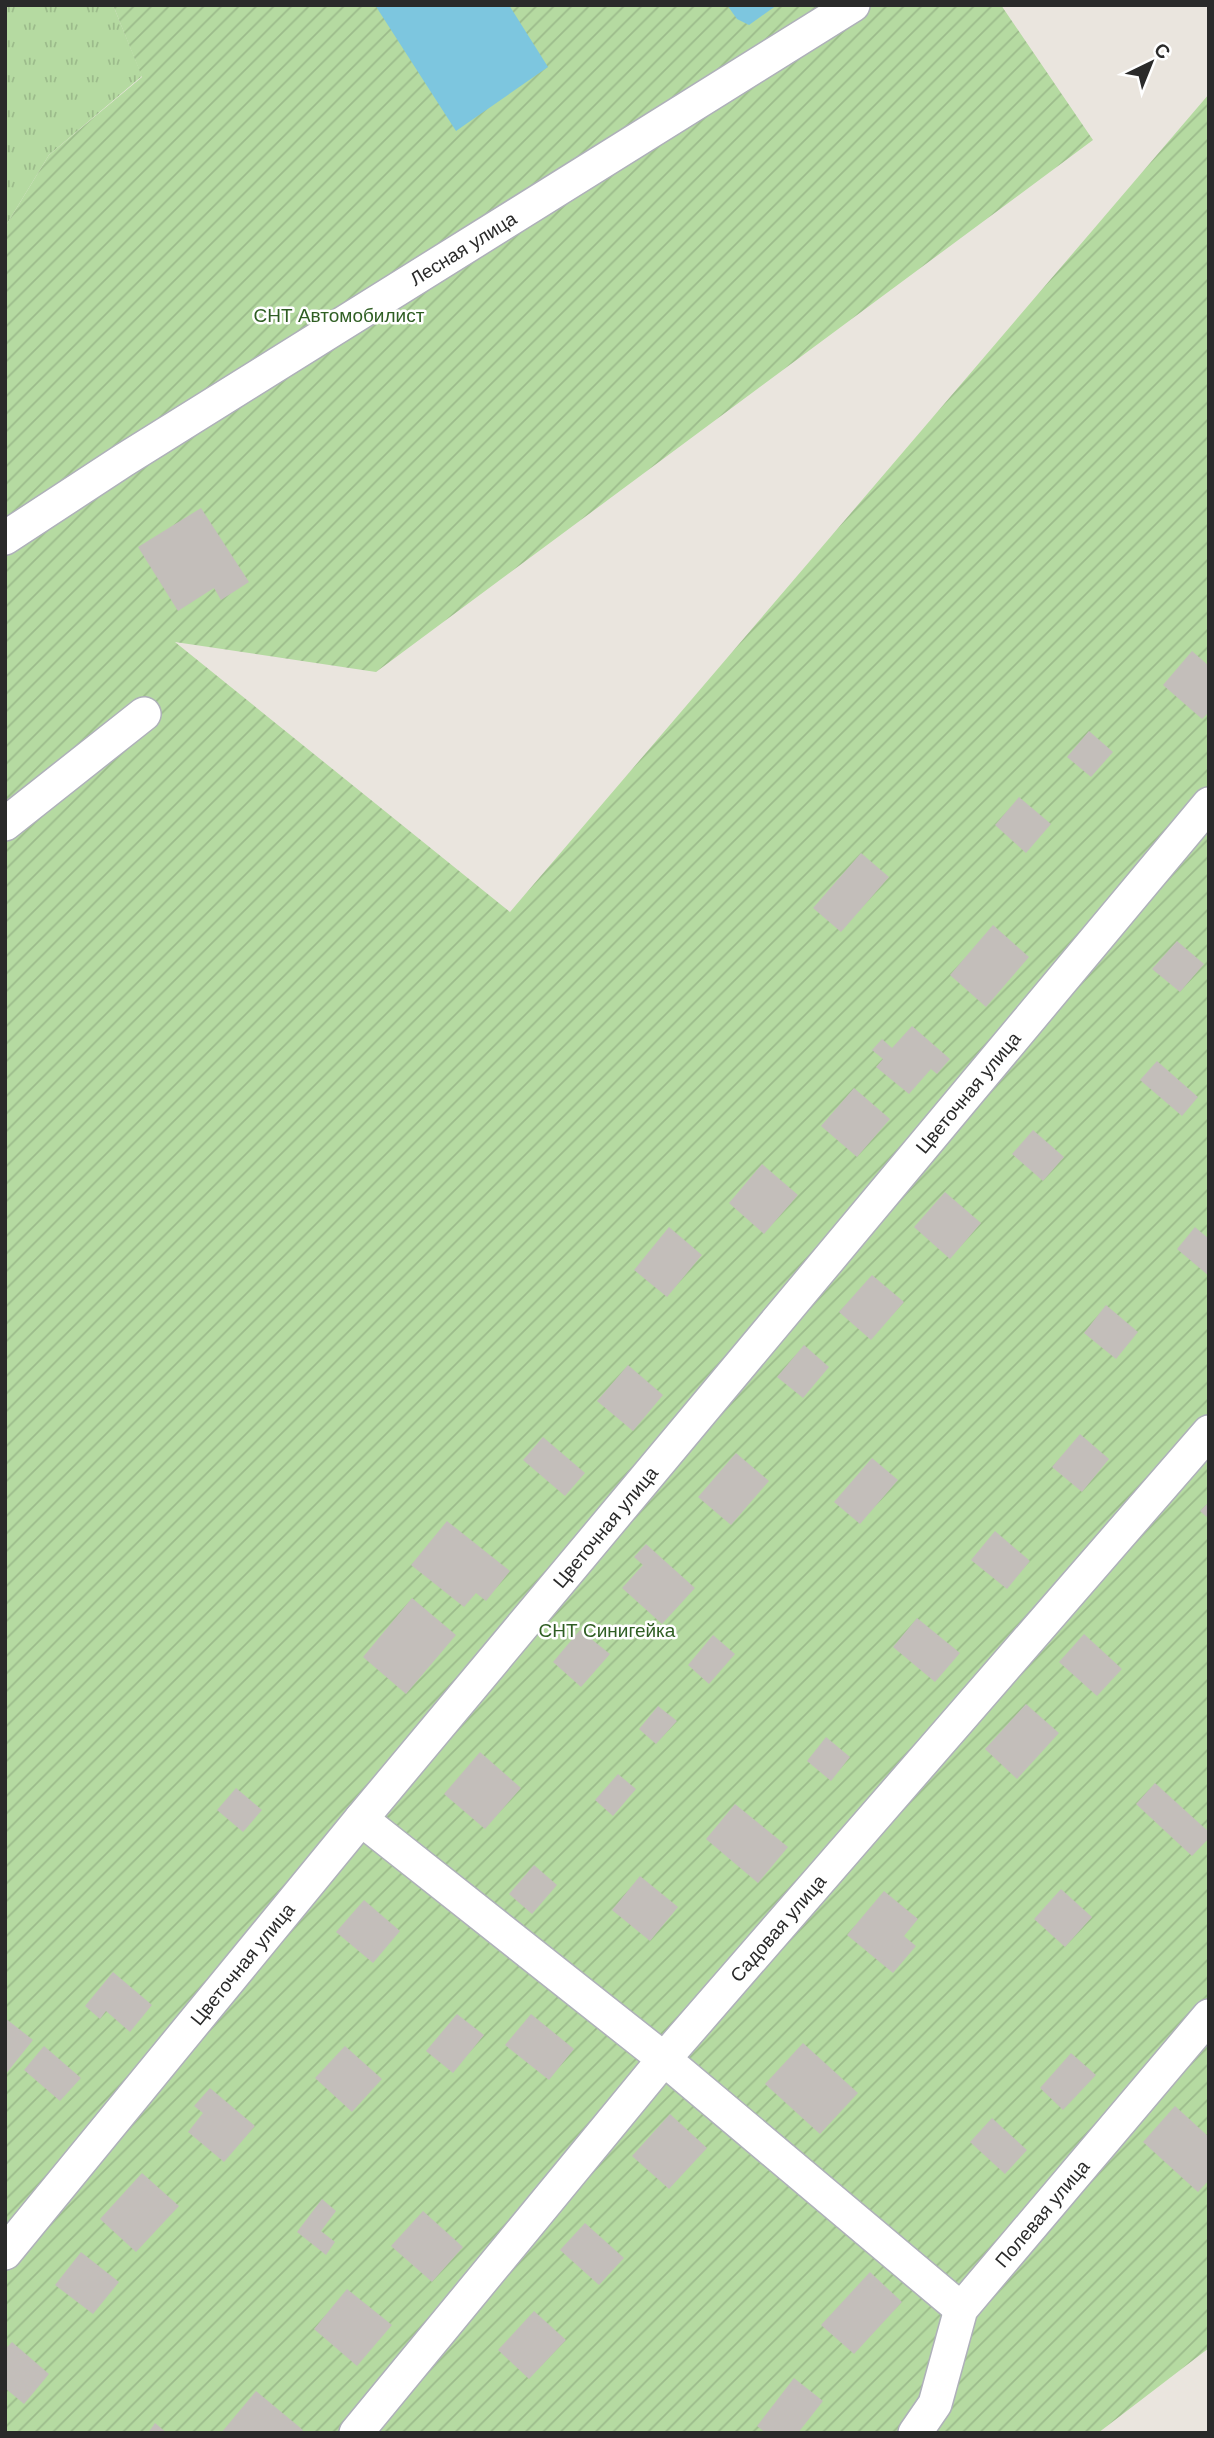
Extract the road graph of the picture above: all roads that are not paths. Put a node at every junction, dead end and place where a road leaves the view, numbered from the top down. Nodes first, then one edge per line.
1 (853, 5) edge
2 (5, 538) edge
3 (144, 715) dead end
4 (1209, 804) edge
5 (5, 824) edge
6 (1209, 1433) edge
7 (360, 1819) junction
8 (1209, 2016) edge
9 (664, 2059) junction
10 (5, 2253) edge
11 (961, 2309) junction
12 (356, 2433) edge
13 (915, 2433) edge

1 - 2 street, Лесная улица
3 - 5 street
4 - 7 street, Цветочная улица
6 - 9 street, Садовая улица
7 - 9 street
7 - 10 street, Цветочная улица
8 - 11 street, Полевая улица
9 - 11 street
9 - 12 street, Садовая улица
11 - 13 street, Полевая улица

